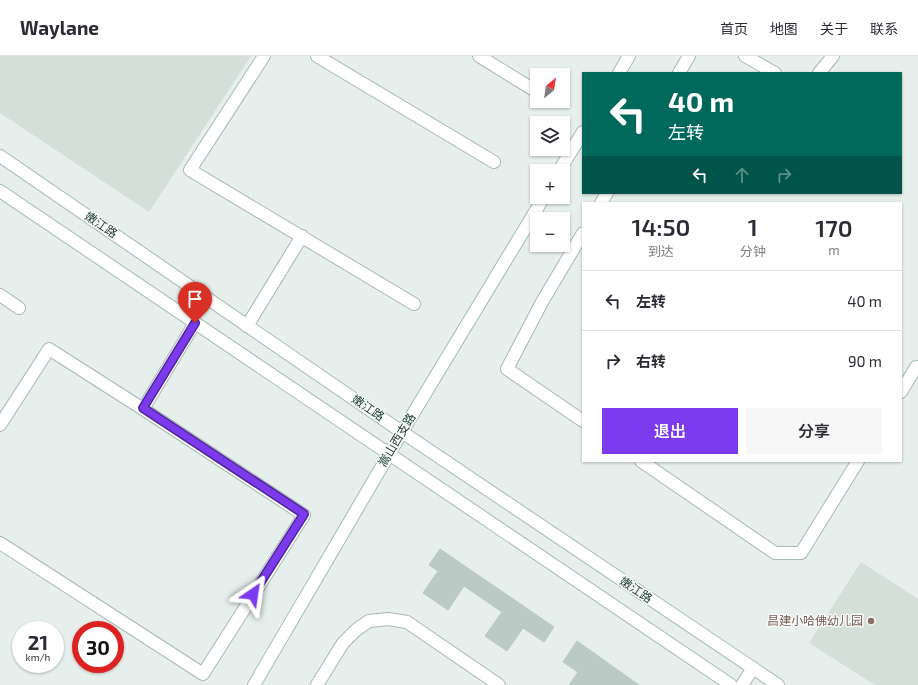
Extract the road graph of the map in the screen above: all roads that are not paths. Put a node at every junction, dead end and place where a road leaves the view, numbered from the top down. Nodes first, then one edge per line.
1 (264, 56) edge
2 (317, 56) edge
3 (479, 56) edge
4 (629, 56) edge
5 (689, 56) edge
6 (745, 56) edge
7 (833, 56) edge
8 (620, 72) edge
9 (680, 72) edge
10 (773, 72) edge
11 (820, 72) edge
12 (530, 88) edge
13 (582, 134) edge
14 (0, 156) edge
15 (494, 162) dead end
16 (563, 164) edge
17 (0, 191) edge
18 (540, 204) edge
19 (582, 235) edge
20 (302, 236) junction
21 (0, 295) edge
22 (414, 304) dead end
23 (19, 308) dead end
24 (195, 323) junction
25 (247, 326) junction
26 (918, 367) edge
27 (902, 390) edge
28 (143, 408) junction
29 (582, 420) edge
30 (0, 425) edge
31 (402, 432) junction
32 (389, 454) junction
33 (642, 462) edge
34 (857, 462) edge
35 (0, 543) edge
36 (753, 668) junction
37 (254, 685) edge
38 (317, 685) edge
39 (499, 685) edge
40 (731, 685) edge
41 (742, 685) edge
42 (778, 685) edge

1 - 20 street
2 - 15 street
3 - 12 street
4 - 8 street
5 - 9 street
6 - 10 street
7 - 11 street
13 - 16 street
14 - 25 street, 嫩江路
17 - 24 street
18 - 31 street, 嵩山西支路
19 - 29 street
20 - 22 street
20 - 25 street
21 - 23 street
24 - 28 street
24 - 32 street
25 - 31 street, 嫩江路
26 - 27 street
28 - 30 street
28 - 35 street
31 - 32 street, 嵩山西支路
31 - 36 street, 嫩江路
32 - 37 street, 嵩山西支路
32 - 40 street
33 - 34 street
36 - 41 street
36 - 42 street, 嫩江路
38 - 39 street

